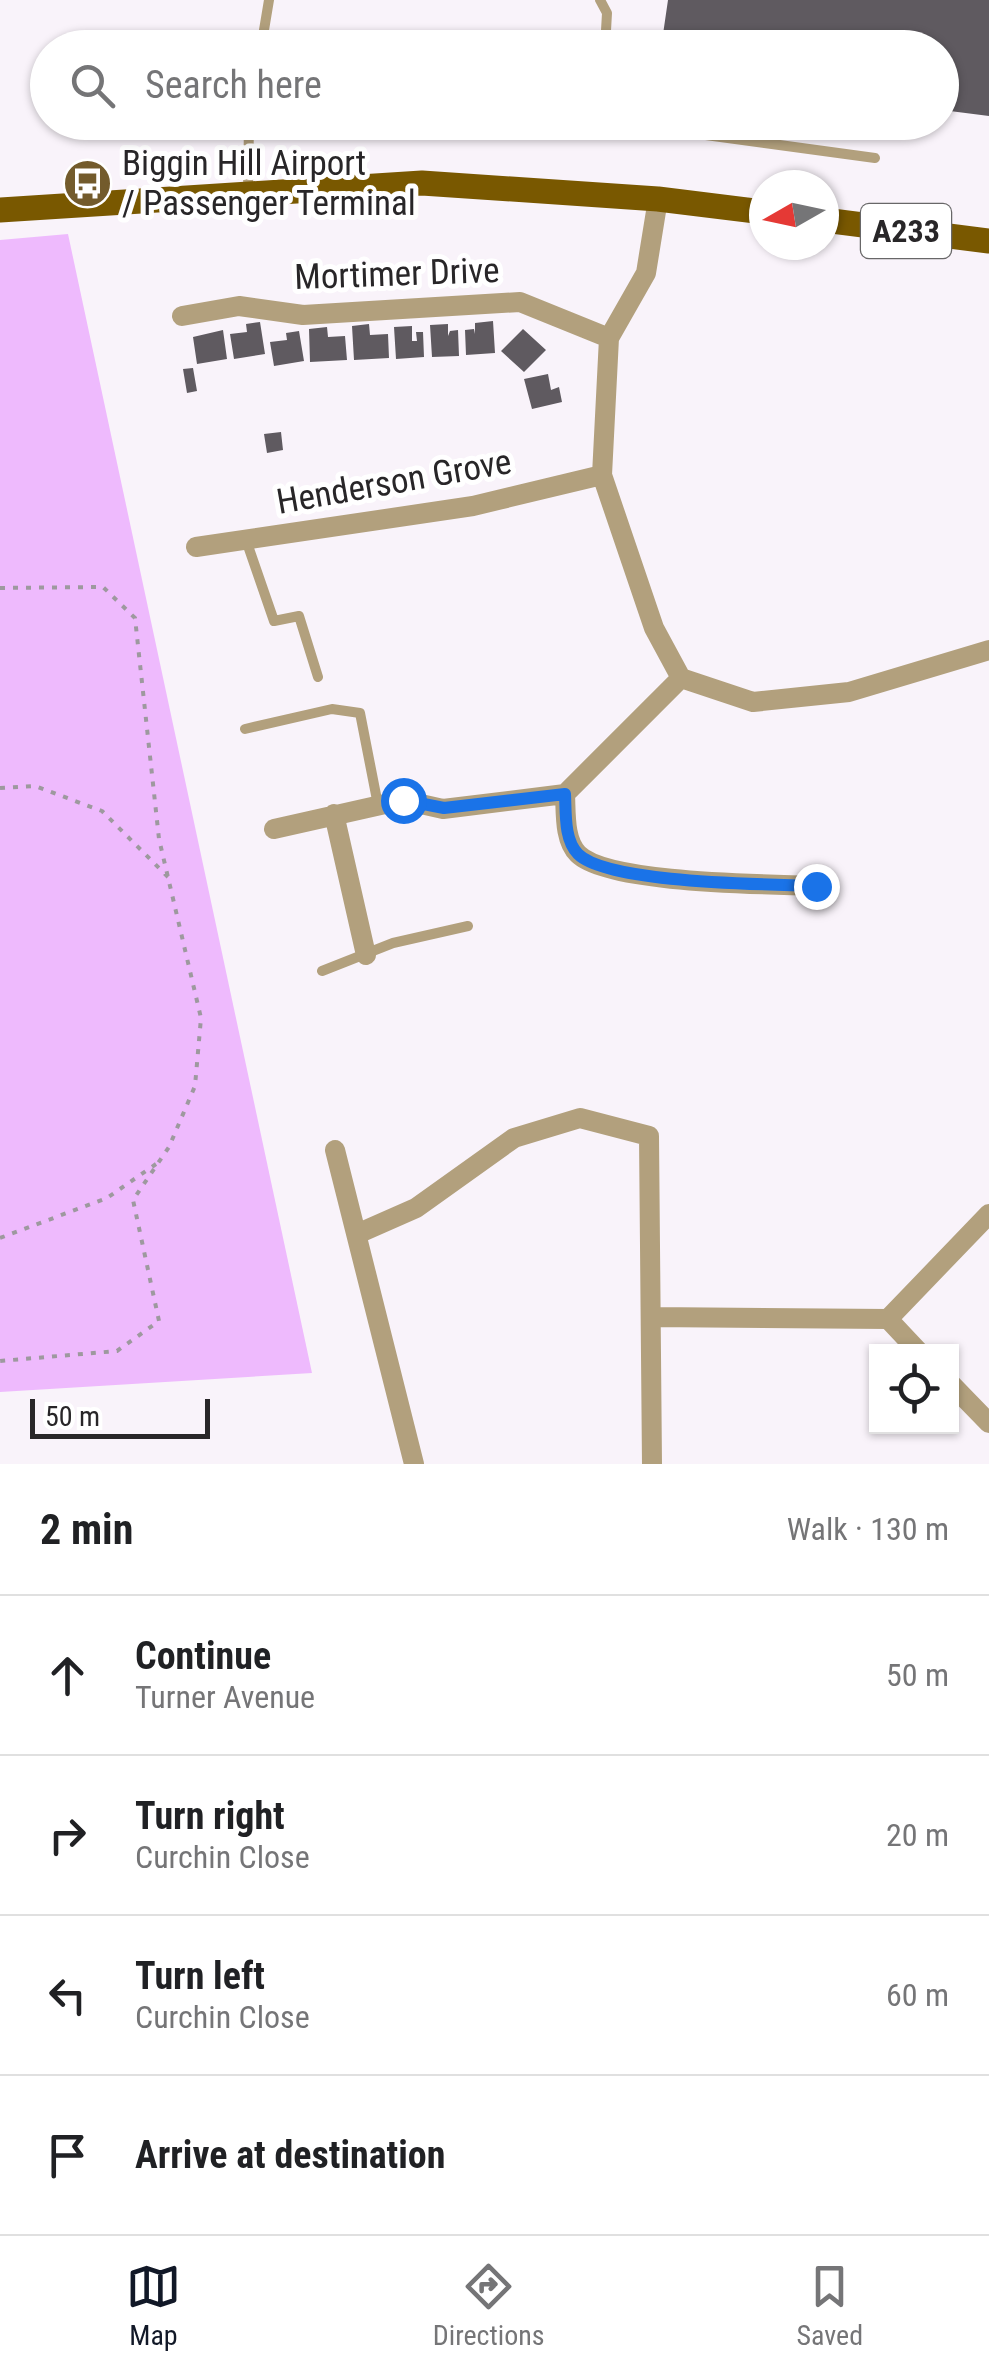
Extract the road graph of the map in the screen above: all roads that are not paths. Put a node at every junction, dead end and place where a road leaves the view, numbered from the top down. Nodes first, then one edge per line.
1 (269, 0) edge
2 (600, 0) edge
3 (264, 30) edge
4 (607, 30) edge
5 (249, 140) edge
6 (742, 140) edge
7 (875, 158) dead end
8 (248, 193) junction
9 (658, 199) junction
10 (0, 210) edge
11 (749, 210) edge
12 (839, 222) edge
13 (989, 241) edge
14 (182, 316) dead end
15 (609, 338) junction
16 (602, 474) junction
17 (246, 540) junction
18 (196, 547) dead end
19 (989, 650) edge
20 (318, 677) dead end
21 (681, 678) junction
22 (245, 729) dead end
23 (565, 794) junction
24 (378, 805) junction
25 (334, 814) junction
26 (274, 830) dead end
27 (816, 886) dead end
28 (468, 926) dead end
29 (366, 955) junction
30 (322, 971) dead end
31 (336, 1150) dead end
32 (989, 1214) edge
33 (357, 1234) junction
34 (652, 1318) junction
35 (888, 1319) junction
36 (911, 1344) edge
37 (959, 1392) edge
38 (989, 1424) edge
39 (414, 1464) edge
40 (652, 1464) edge

1 - 3 lane
2 - 4 lane
5 - 8 lane
6 - 7 lane
8 - 9 main road
8 - 10 main road
9 - 11 main road
9 - 15 street
12 - 13 main road, A233
14 - 15 street, Mortimer Drive
15 - 16 street
16 - 17 street, Henderson Grove
16 - 21 street
17 - 18 street, Henderson Grove
17 - 20 lane
19 - 21 street
21 - 23 street
22 - 24 lane
23 - 24 street
23 - 27 street
24 - 25 street
25 - 26 street
25 - 29 street
28 - 29 lane
29 - 30 lane
31 - 33 street
32 - 35 street
33 - 34 street
33 - 39 street
34 - 35 street
34 - 40 street
35 - 36 street
37 - 38 street

